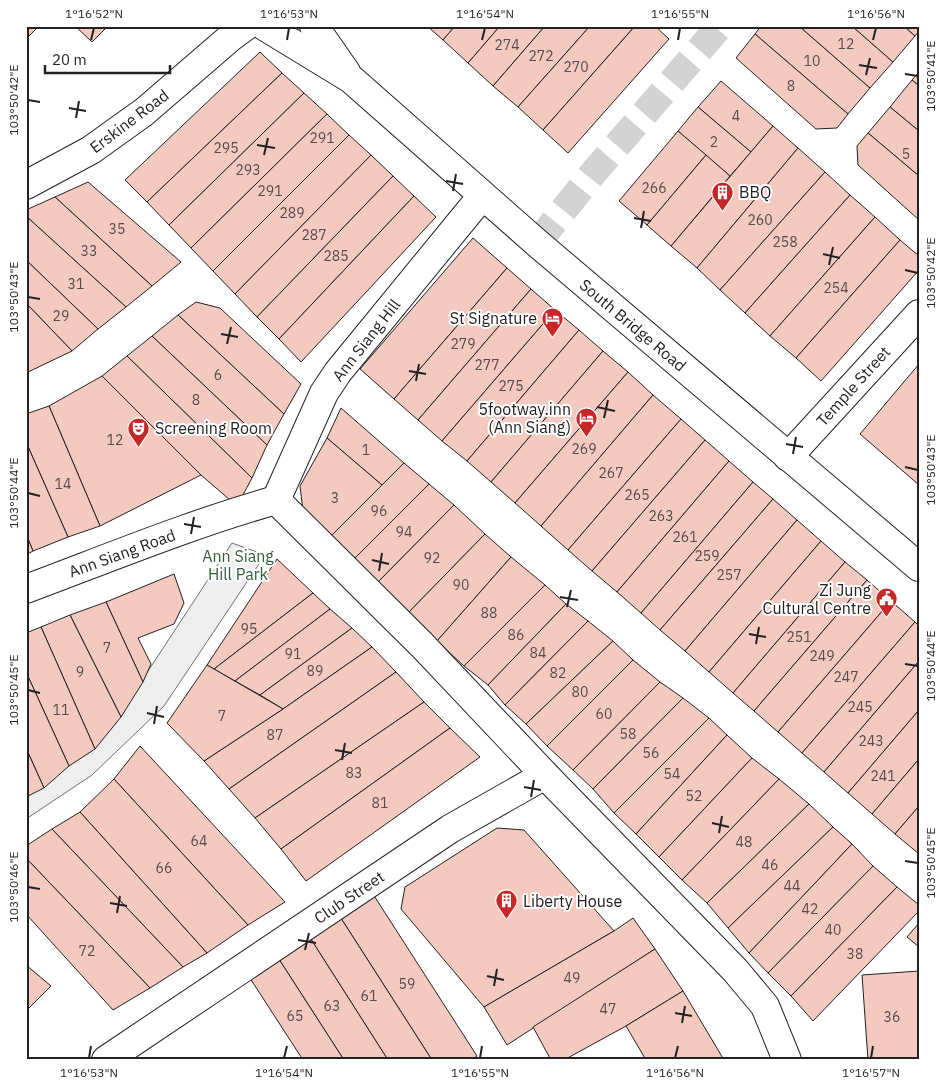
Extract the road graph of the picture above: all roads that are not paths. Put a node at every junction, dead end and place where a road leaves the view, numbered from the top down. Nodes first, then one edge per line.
1 (246, 26) edge
2 (264, 26) edge
3 (314, 26) edge
4 (351, 79) junction
5 (26, 185) edge
6 (484, 197) junction
7 (919, 314) edge
8 (788, 457) junction
9 (276, 500) junction
10 (919, 567) edge
11 (26, 589) edge
12 (545, 775) junction
13 (106, 1060) edge
14 (787, 1060) edge

1 - 5 street, Erskine Road
2 - 4 street, South Bridge Road
3 - 4 street, South Bridge Road
4 - 6 street, South Bridge Road
6 - 8 street, South Bridge Road
6 - 9 street, Ann Siang Hill
7 - 8 street, Temple Street
8 - 10 street, South Bridge Road
9 - 11 street, Ann Siang Road
9 - 12 street
12 - 13 street, Club Street
12 - 14 street

